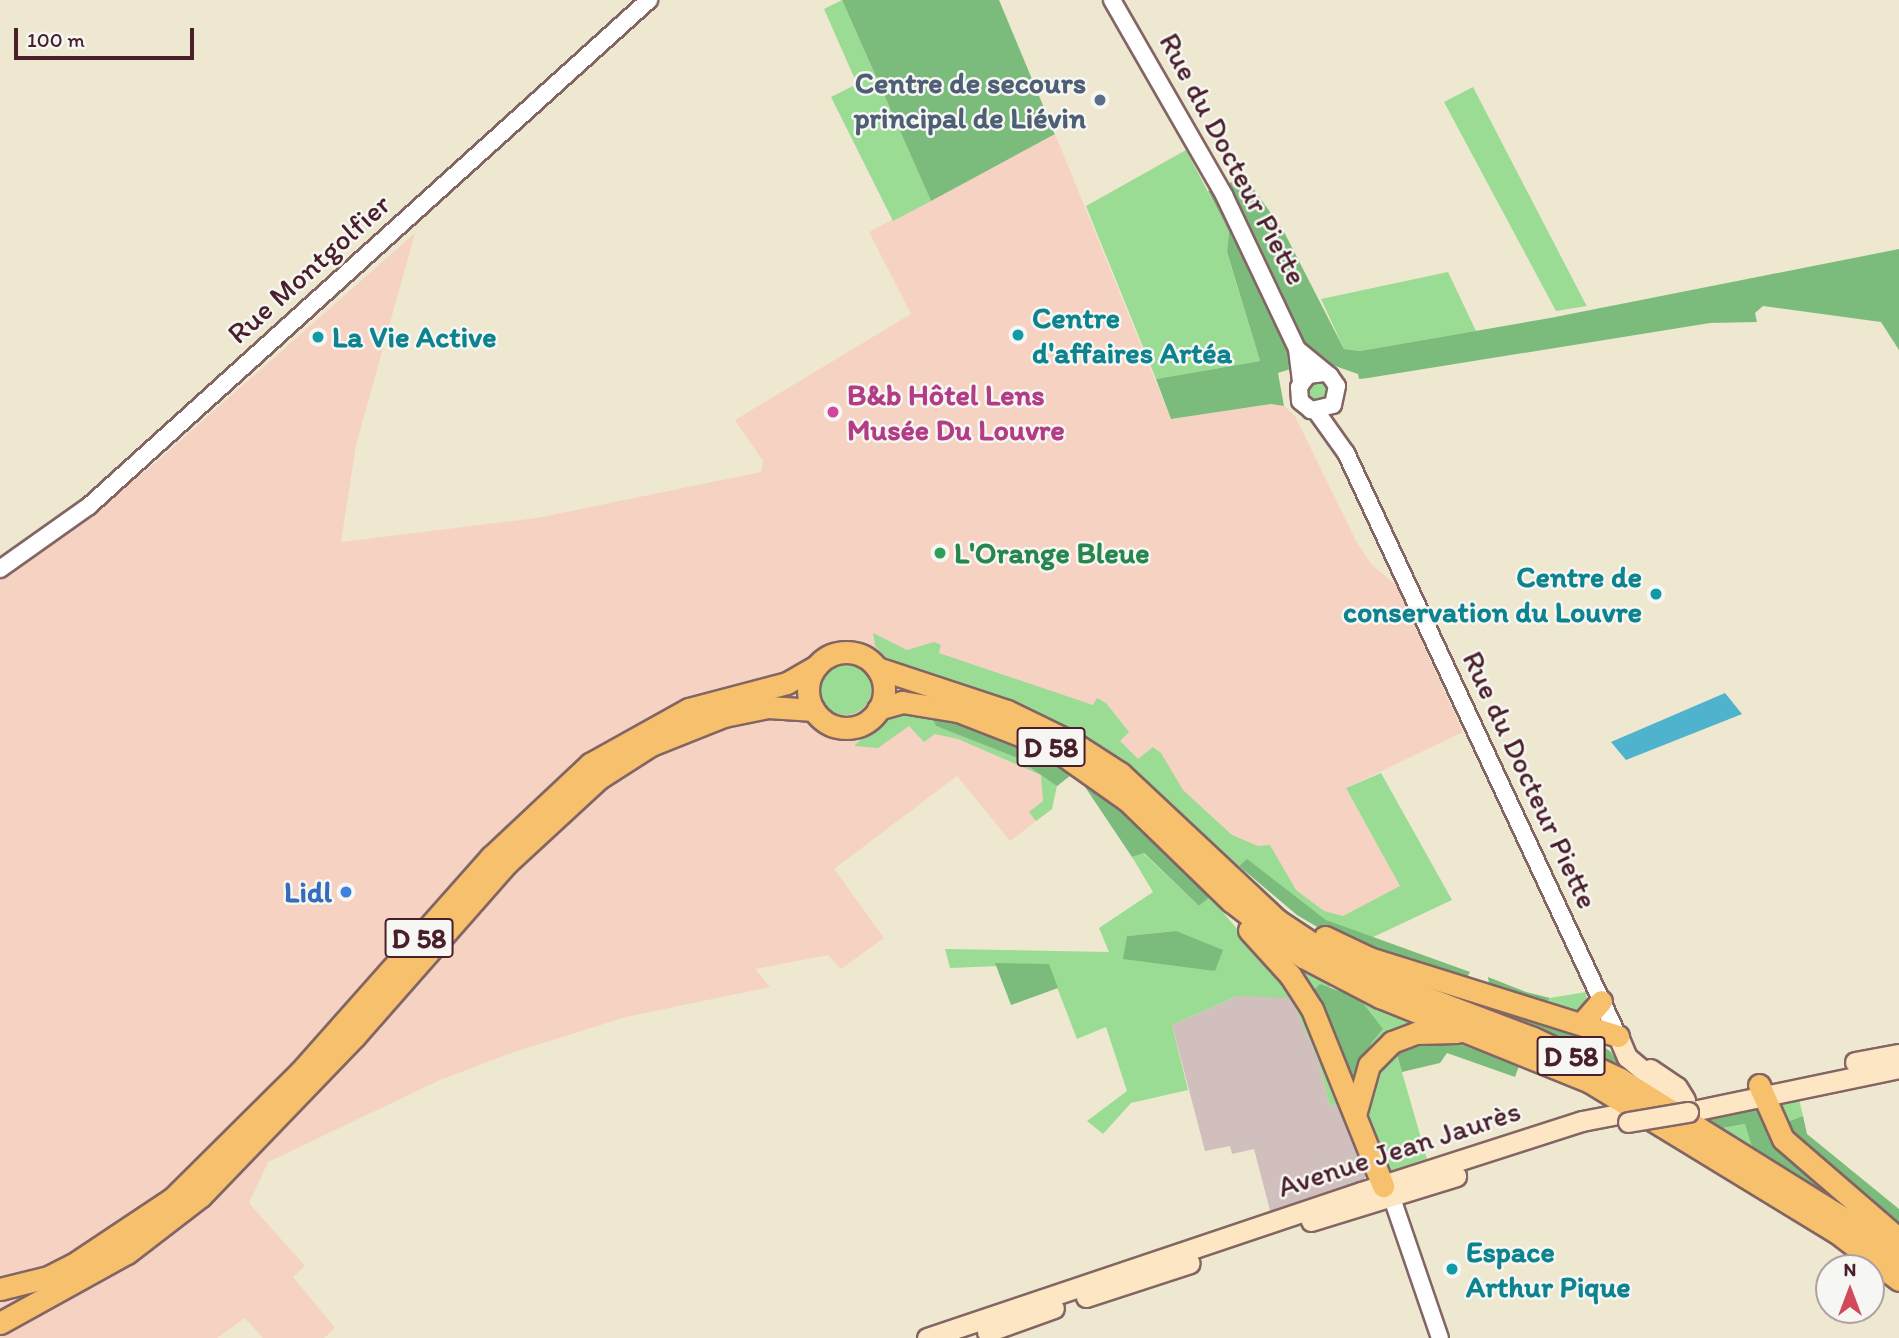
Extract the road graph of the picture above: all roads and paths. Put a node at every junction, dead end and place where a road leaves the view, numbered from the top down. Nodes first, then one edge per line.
1 (649, 0) edge
2 (1112, 0) edge
3 (1297, 349) junction
4 (1324, 373) junction
5 (1301, 381) junction
6 (1333, 405) junction
7 (1316, 411) junction
8 (1337, 435) junction
9 (0, 569) edge
10 (817, 666) junction
11 (877, 668) junction
12 (704, 686) dead end
13 (745, 692) junction
14 (878, 709) junction
15 (814, 710) junction
16 (1231, 878) junction
17 (1231, 901) junction
18 (1601, 1001) junction
19 (1582, 1023) junction
20 (1472, 1033) junction
21 (1618, 1036) junction
22 (1899, 1054) edge
23 (1899, 1068) edge
24 (1762, 1089) junction
25 (1680, 1106) junction
26 (1355, 1115) junction
27 (1621, 1118) junction
28 (1388, 1192) junction
29 (1899, 1239) edge
30 (1899, 1260) edge
31 (1899, 1280) edge
32 (0, 1289) edge
33 (0, 1323) edge
34 (927, 1338) edge
35 (969, 1338) edge
36 (1440, 1338) edge

1 - 9 street, Rue Montgolfier
2 - 3 street, Rue du Docteur Piette
3 - 4 street, Rue du Docteur Piette
3 - 5 street, Rue du Docteur Piette
4 - 5 street
4 - 6 street
5 - 7 street
6 - 7 street
6 - 8 street, Rue du Docteur Piette
7 - 8 street, Rue du Docteur Piette
8 - 18 street, Rue du Docteur Piette
10 - 11 main road
10 - 13 main road, D 58
10 - 15 main road
11 - 14 main road
11 - 16 main road, D 58
12 - 13 main road
13 - 32 main road, D 58
14 - 15 main road
14 - 17 main road, D 58
15 - 33 main road, D 58
16 - 19 main road
16 - 30 main road, D 58
17 - 20 main road, D 58
17 - 26 main road
18 - 19 main road
18 - 21 street, Rue du Docteur Piette
19 - 21 main road
20 - 26 main road
20 - 31 main road, D 58
21 - 25 main road, Rue du Docteur Piette
22 - 24 main road, Avenue Jean Jaurès
23 - 24 main road, Avenue Jean Jaurès
24 - 25 main road, Avenue Jean Jaurès
24 - 29 main road
25 - 27 main road, Avenue Jean Jaurès
25 - 27 main road, Avenue Jean Jaurès, bridge
26 - 28 main road
27 - 28 main road, Avenue Jean Jaurès
28 - 34 main road, Avenue Jean Jaurès
28 - 35 main road, Avenue Jean Jaurès
28 - 36 street

